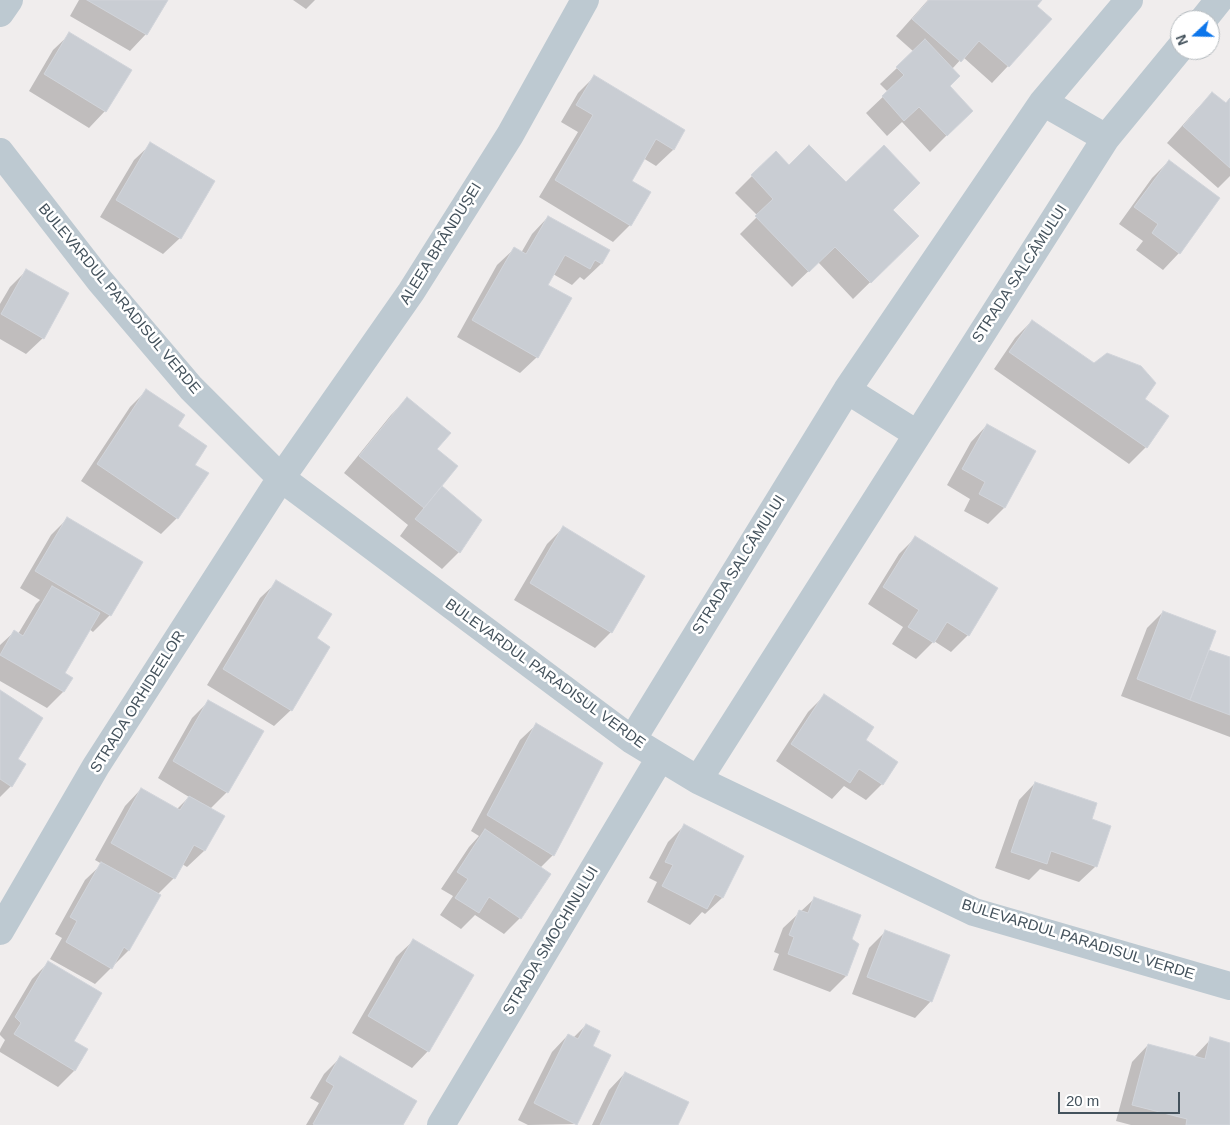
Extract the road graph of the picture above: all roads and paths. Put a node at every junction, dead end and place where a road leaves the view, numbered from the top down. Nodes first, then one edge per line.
1 (9, 0) edge
2 (585, 0) edge
3 (1129, 0) edge
4 (1219, 0) edge
5 (1211, 10) edge
6 (0, 13) edge
7 (1170, 60) edge
8 (1043, 102) junction
9 (1106, 138) junction
10 (0, 152) edge
11 (847, 390) junction
12 (917, 434) junction
13 (282, 478) junction
14 (632, 740) junction
15 (660, 758) junction
16 (698, 780) junction
17 (0, 931) edge
18 (1230, 986) edge
19 (441, 1125) edge

1 - 6 street
2 - 13 street, ALEEA BRÂNDUȘEI
3 - 8 street, STRADA SALCÂMULUI
4 - 5 street
7 - 9 street, STRADA SALCÂMULUI
8 - 9 street
8 - 11 street, STRADA SALCÂMULUI
9 - 12 street, STRADA SALCÂMULUI
10 - 13 street, BULEVARDUL PARADISUL VERDE
11 - 12 street
11 - 14 street, STRADA SALCÂMULUI
12 - 16 street, STRADA SALCÂMULUI
13 - 14 street, BULEVARDUL PARADISUL VERDE
13 - 17 street, STRADA ORHIDEELOR
14 - 15 street, BULEVARDUL PARADISUL VERDE
15 - 16 street, BULEVARDUL PARADISUL VERDE
15 - 19 street, STRADA SMOCHINULUI
16 - 18 street, BULEVARDUL PARADISUL VERDE

